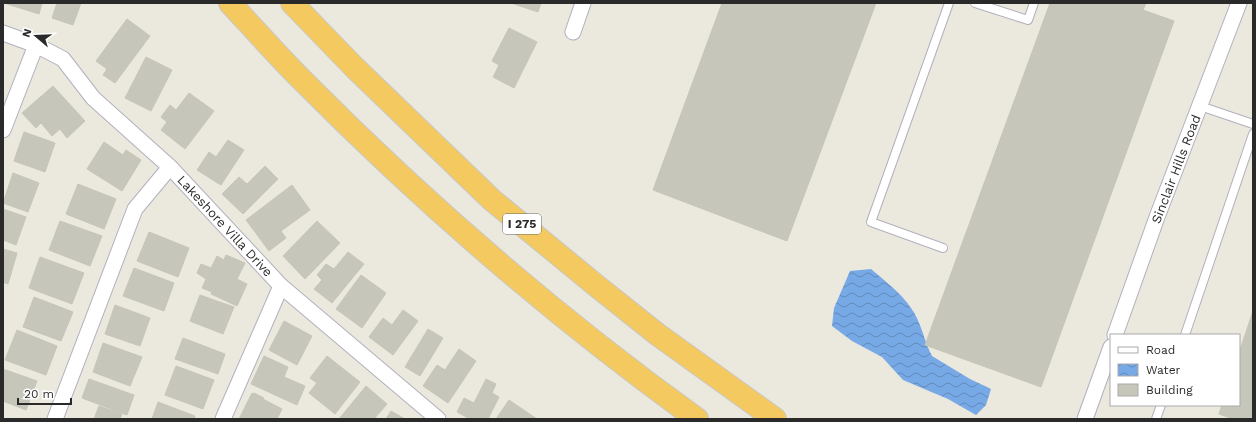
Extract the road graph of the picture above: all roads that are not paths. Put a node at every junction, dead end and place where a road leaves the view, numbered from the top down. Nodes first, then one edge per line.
1 (230, 3) edge
2 (292, 3) edge
3 (583, 3) edge
4 (949, 3) edge
5 (975, 3) edge
6 (1034, 3) edge
7 (1239, 3) edge
8 (3, 32) edge
9 (573, 32) dead end
10 (36, 45) junction
11 (1200, 106) junction
12 (1253, 124) edge
13 (3, 130) edge
14 (1253, 134) edge
15 (170, 168) junction
16 (943, 248) dead end
17 (280, 286) junction
18 (1115, 334) edge
19 (1185, 334) edge
20 (1110, 350) edge
21 (1161, 406) edge
22 (55, 419) edge
23 (223, 419) edge
24 (438, 419) edge
25 (696, 419) edge
26 (775, 419) edge
27 (1085, 419) edge
28 (1156, 419) edge

1 - 25 highway
2 - 26 highway, I 275
3 - 9 street
4 - 16 lane
5 - 6 lane
7 - 11 street, Sinclair Hills Road
8 - 10 street
10 - 13 street
10 - 15 street
11 - 12 lane
11 - 18 street, Sinclair Hills Road
14 - 19 lane
15 - 17 street, Lakeshore Villa Drive
15 - 22 street, Lakeshore Villa Drive
17 - 23 street
17 - 24 street, Lakeshore Villa Drive
20 - 27 street
21 - 28 lane

